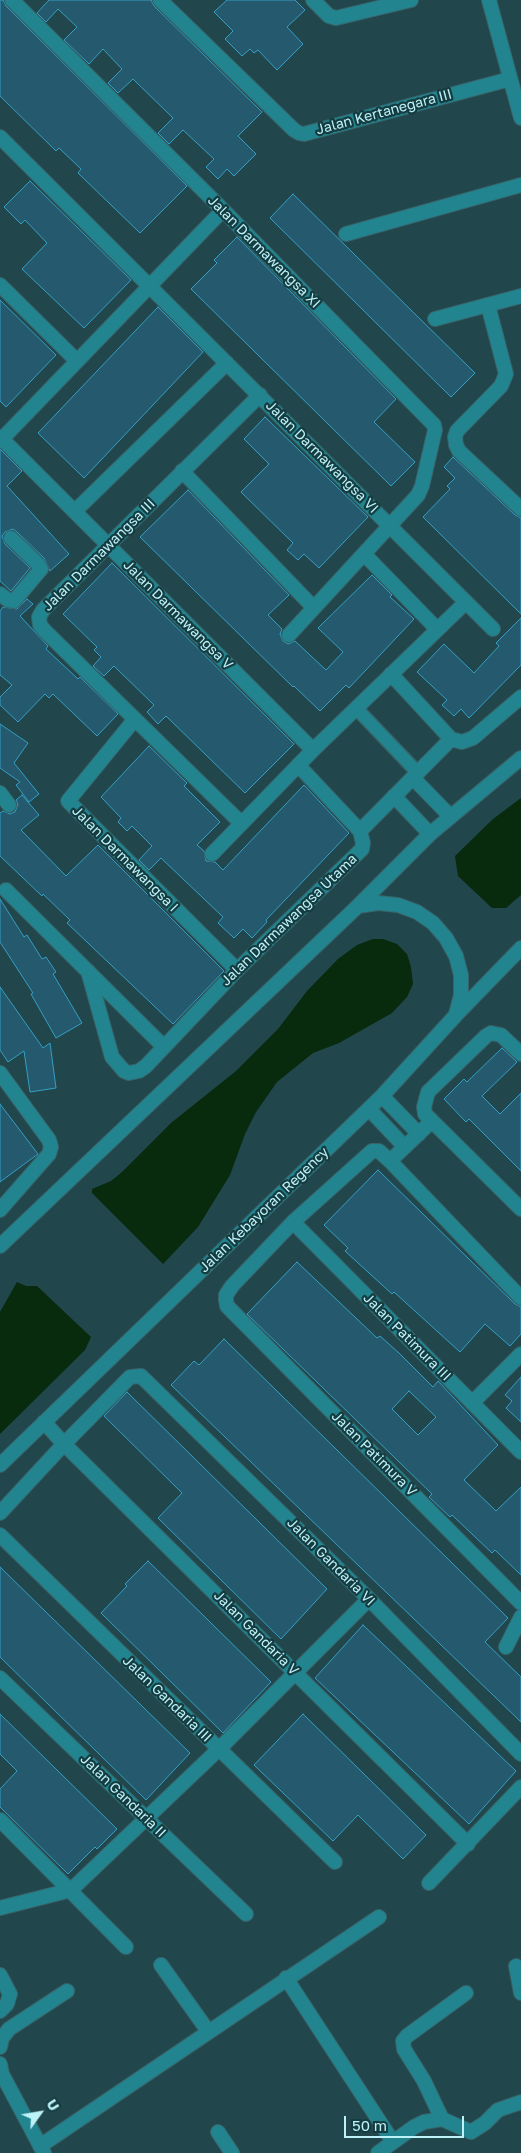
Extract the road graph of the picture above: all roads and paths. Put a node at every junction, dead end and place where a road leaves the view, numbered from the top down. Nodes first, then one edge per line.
1 (12, 0) edge
2 (160, 0) edge
3 (313, 0) edge
4 (411, 0) edge
5 (489, 0) edge
6 (510, 79) junction
7 (521, 118) edge
8 (0, 137) edge
9 (521, 185) edge
10 (223, 210) junction
11 (346, 234) dead end
12 (0, 285) edge
13 (150, 286) junction
14 (521, 296) edge
15 (488, 305) junction
16 (435, 319) dead end
17 (77, 362) junction
18 (227, 363) junction
19 (260, 395) junction
20 (1, 438) edge
21 (182, 471) junction
22 (521, 509) edge
23 (75, 511) junction
24 (391, 526) junction
25 (10, 538) dead end
26 (108, 545) junction
27 (364, 554) junction
28 (0, 594) edge
29 (466, 602) junction
30 (314, 608) junction
31 (437, 629) junction
32 (493, 629) dead end
33 (289, 635) dead end
34 (391, 674) junction
35 (521, 697) edge
36 (356, 708) junction
37 (135, 719) junction
38 (452, 739) junction
39 (313, 750) junction
40 (521, 758) edge
41 (298, 765) junction
42 (415, 776) junction
43 (0, 793) edge
44 (394, 796) junction
45 (9, 805) dead end
46 (450, 816) junction
47 (242, 824) junction
48 (360, 831) junction
49 (430, 834) junction
50 (212, 854) dead end
51 (6, 890) dead end
52 (358, 906) junction
53 (518, 956) edge
54 (237, 970) junction
55 (88, 971) junction
56 (456, 1015) junction
57 (164, 1047) junction
58 (521, 1054) edge
59 (0, 1073) edge
60 (382, 1096) junction
61 (369, 1109) junction
62 (432, 1122) junction
63 (419, 1134) junction
64 (405, 1147) junction
65 (390, 1161) junction
66 (521, 1209) edge
67 (0, 1210) edge
68 (293, 1222) junction
69 (0, 1246) edge
70 (521, 1298) edge
71 (521, 1354) edge
72 (472, 1402) junction
73 (44, 1422) junction
74 (64, 1444) junction
75 (521, 1452) edge
76 (0, 1465) edge
77 (0, 1513) edge
78 (0, 1535) edge
79 (369, 1599) junction
80 (521, 1603) edge
81 (521, 1617) edge
82 (506, 1647) dead end
83 (295, 1672) junction
84 (0, 1678) edge
85 (219, 1749) junction
86 (521, 1754) edge
87 (521, 1787) edge
88 (146, 1819) junction
89 (0, 1820) edge
90 (468, 1844) junction
91 (335, 1862) dead end
92 (429, 1883) dead end
93 (71, 1890) junction
94 (0, 1908) edge
95 (246, 1914) dead end
96 (379, 1917) dead end
97 (126, 1947) dead end
98 (161, 1965) dead end
99 (516, 1966) dead end
100 (0, 1975) edge
101 (286, 1978) junction
102 (67, 1991) dead end
103 (521, 1993) edge
104 (466, 1994) dead end
105 (0, 2011) edge
106 (208, 2031) junction
107 (0, 2047) edge
108 (0, 2064) edge
109 (521, 2102) edge
110 (442, 2119) junction
111 (218, 2132) dead end
112 (393, 2142) junction
113 (42, 2150) edge
114 (232, 2153) edge
115 (378, 2153) edge

1 - 10 street, Jalan Darmawangsa XI
2 - 6 street, Jalan Kertanegara III
3 - 4 street
5 - 6 street
6 - 7 street
8 - 13 street, Jalan Darmawangsa VI
9 - 11 street
10 - 13 street
10 - 24 street, Jalan Darmawangsa XI
12 - 17 street
13 - 17 street
13 - 18 street, Jalan Darmawangsa VI
14 - 15 street
15 - 16 street
15 - 22 street
17 - 20 street
18 - 19 street, Jalan Darmawangsa VI
18 - 23 street
19 - 21 street, Jalan Darmawangsa III
19 - 24 street, Jalan Darmawangsa VI
20 - 23 street, Jalan Darmawangsa V
21 - 26 street, Jalan Darmawangsa III
21 - 30 street
23 - 26 street, Jalan Darmawangsa V
24 - 27 street
24 - 29 street, Jalan Darmawangsa VI
25 - 28 street
26 - 37 street, Jalan Darmawangsa III
26 - 39 street, Jalan Darmawangsa V
27 - 30 street
27 - 31 street
29 - 31 street
29 - 32 street, Jalan Darmawangsa VI
30 - 33 street
31 - 34 street
34 - 36 street
34 - 38 street
35 - 38 street
36 - 39 street
36 - 42 street
37 - 47 street, Jalan Darmawangsa III
37 - 54 street, Jalan Darmawangsa I
38 - 42 street
39 - 41 street
40 - 46 street
41 - 47 street
41 - 48 street
42 - 44 street
42 - 46 street
43 - 45 street
44 - 48 street
44 - 49 street
46 - 49 street
47 - 50 street
48 - 54 street, Jalan Darmawangsa Utama
49 - 52 street
51 - 55 street
52 - 56 street
52 - 69 street
53 - 56 street, Jalan Kebayoran Regency
54 - 57 street, Jalan Darmawangsa Utama
55 - 57 street
55 - 57 street, Jalan Darmawangsa Utama
56 - 60 street, Jalan Kebayoran Regency
58 - 62 street
59 - 67 street
60 - 61 street, Jalan Kebayoran Regency
60 - 63 street
61 - 64 street
61 - 73 street, Jalan Kebayoran Regency
62 - 63 street
62 - 66 street
63 - 64 street
64 - 65 street
65 - 68 street
65 - 70 street
68 - 72 street, Jalan Patimura III
68 - 80 street, Jalan Patimura V
71 - 72 street
72 - 75 street, Jalan Patimura III
73 - 74 street, Jalan Gandaria V
73 - 76 street, Jalan Kebayoran Regency
74 - 77 street
74 - 79 street, Jalan Gandaria VI
74 - 83 street, Jalan Gandaria V
78 - 85 street, Jalan Gandaria III
79 - 83 street
79 - 86 street, Jalan Gandaria VI
81 - 82 street
83 - 85 street
83 - 90 street, Jalan Gandaria V
84 - 88 street, Jalan Gandaria II
85 - 88 street
85 - 91 street, Jalan Gandaria III
87 - 90 street
88 - 93 street
88 - 95 street, Jalan Gandaria II
89 - 93 street
90 - 92 street
93 - 94 street
93 - 97 street
96 - 101 street
98 - 106 street
99 - 103 street
100 - 105 street
101 - 106 street
101 - 112 street
102 - 107 street
104 - 110 street
106 - 113 street
108 - 113 street
109 - 110 street
110 - 112 street
111 - 114 street
112 - 115 street

